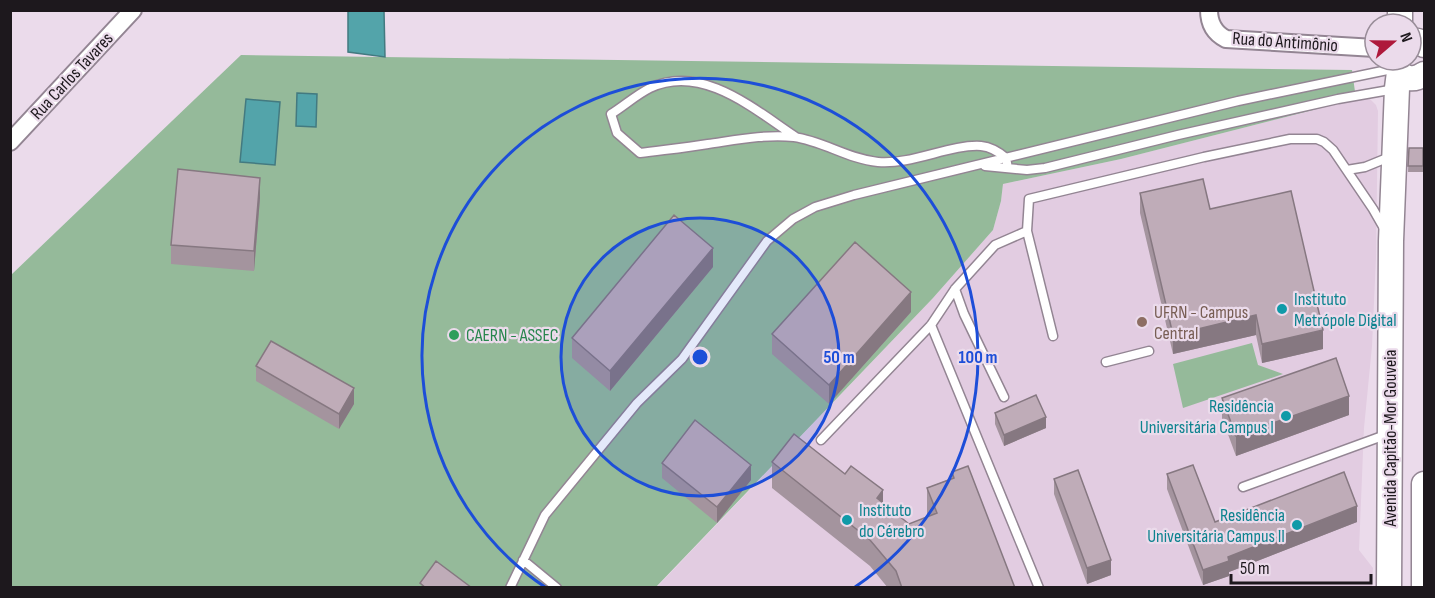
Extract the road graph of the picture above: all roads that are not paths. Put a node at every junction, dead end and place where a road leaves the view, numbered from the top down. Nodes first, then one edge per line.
1 (133, 10) edge
2 (1209, 13) edge
3 (1363, 47) edge
4 (1398, 72) edge
5 (1425, 75) edge
6 (796, 137) junction
7 (10, 142) edge
8 (1395, 155) junction
9 (1006, 158) junction
10 (979, 166) junction
11 (1008, 168) junction
12 (1347, 170) junction
13 (1027, 231) junction
14 (1391, 241) junction
15 (956, 289) junction
16 (931, 325) junction
17 (1053, 336) dead end
18 (1149, 351) dead end
19 (1106, 362) dead end
20 (1004, 398) dead end
21 (1391, 433) junction
22 (820, 440) dead end
23 (1425, 484) edge
24 (1243, 487) dead end
25 (1424, 534) edge
26 (523, 560) junction
27 (510, 588) edge
28 (557, 588) edge
29 (1039, 588) edge
30 (1389, 588) edge
31 (1424, 588) edge

1 - 7 street, Rua Carlos Tavares
2 - 3 street, Rua do Antimônio
4 - 5 main road
4 - 8 main road, Avenida Capitão-Mor Gouveia
4 - 9 lane
4 - 11 lane
6 - 6 lane
6 - 9 lane
8 - 12 lane
8 - 14 main road, Avenida Capitão-Mor Gouveia
9 - 10 lane
9 - 11 lane
10 - 11 lane
10 - 26 lane
12 - 13 lane
12 - 14 lane
13 - 15 lane
13 - 17 lane
14 - 21 main road, Avenida Capitão-Mor Gouveia
15 - 16 lane
15 - 20 lane
16 - 22 lane
16 - 29 lane
18 - 19 lane
21 - 24 lane
21 - 30 main road, Avenida Capitão-Mor Gouveia
23 - 25 main road
25 - 31 main road
26 - 27 lane
26 - 28 lane

